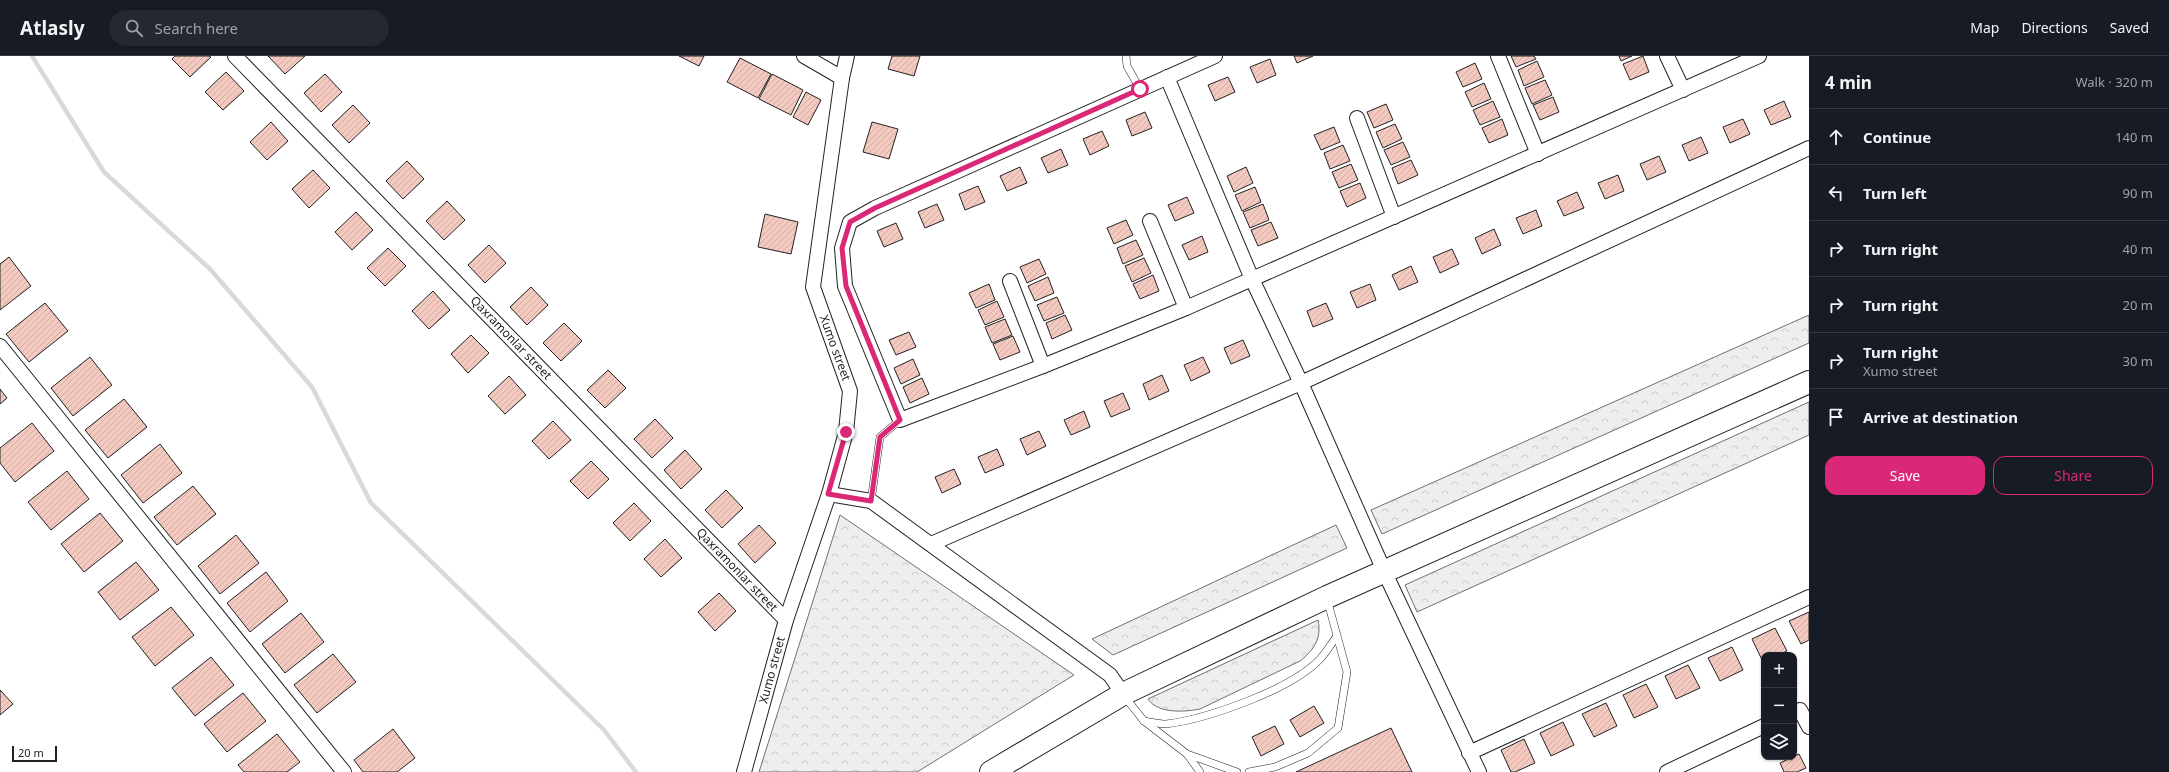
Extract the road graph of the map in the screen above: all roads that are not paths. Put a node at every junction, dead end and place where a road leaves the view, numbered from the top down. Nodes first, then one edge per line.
1 (235, 56) edge
2 (804, 56) edge
3 (847, 56) edge
4 (1126, 56) edge
5 (1215, 56) edge
6 (1498, 56) edge
7 (1666, 56) edge
8 (1760, 56) edge
9 (1167, 77) junction
10 (842, 78) junction
11 (1140, 89) junction
12 (1683, 90) junction
13 (1357, 118) dead end
14 (1809, 148) edge
15 (1538, 154) junction
16 (1394, 217) junction
17 (1150, 221) dead end
18 (1252, 280) junction
19 (1010, 281) dead end
20 (1186, 308) junction
21 (0, 346) edge
22 (1043, 366) junction
23 (1301, 382) junction
24 (1809, 382) edge
25 (900, 420) junction
26 (828, 494) junction
27 (871, 501) junction
28 (931, 544) junction
29 (1384, 572) junction
30 (1327, 597) junction
31 (1809, 597) edge
32 (786, 620) junction
33 (1337, 636) junction
34 (1123, 694) junction
35 (1801, 709) edge
36 (1144, 721) junction
37 (1761, 727) edge
38 (1809, 728) edge
39 (1469, 753) junction
40 (1187, 754) junction
41 (344, 772) edge
42 (744, 772) edge
43 (991, 772) edge
44 (1200, 772) edge
45 (1237, 772) edge
46 (1249, 772) edge
47 (1479, 772) edge
48 (1667, 772) edge

1 - 32 street, Qaxramonlar street
2 - 10 street
3 - 10 street, Xumo street
4 - 11 lane
5 - 9 street
6 - 15 street
7 - 12 street
8 - 12 street
9 - 11 street
9 - 18 street
10 - 26 street, Xumo street
11 - 25 street
12 - 15 street
13 - 16 street
14 - 23 street
15 - 16 street
16 - 18 street
17 - 20 street
18 - 20 street
18 - 23 street
19 - 22 street
20 - 22 street
21 - 41 street
22 - 25 street
23 - 28 street
23 - 29 street
24 - 29 main road
25 - 27 lane
26 - 27 street
26 - 32 street, Xumo street
27 - 28 street
28 - 34 street
29 - 30 main road
29 - 39 street
30 - 33 lane
30 - 34 main road
31 - 39 street
32 - 42 street, Xumo street
33 - 36 lane
33 - 46 lane
34 - 36 lane
34 - 43 main road
35 - 38 street
36 - 40 lane
37 - 48 street
39 - 47 street
40 - 44 lane
40 - 45 lane

